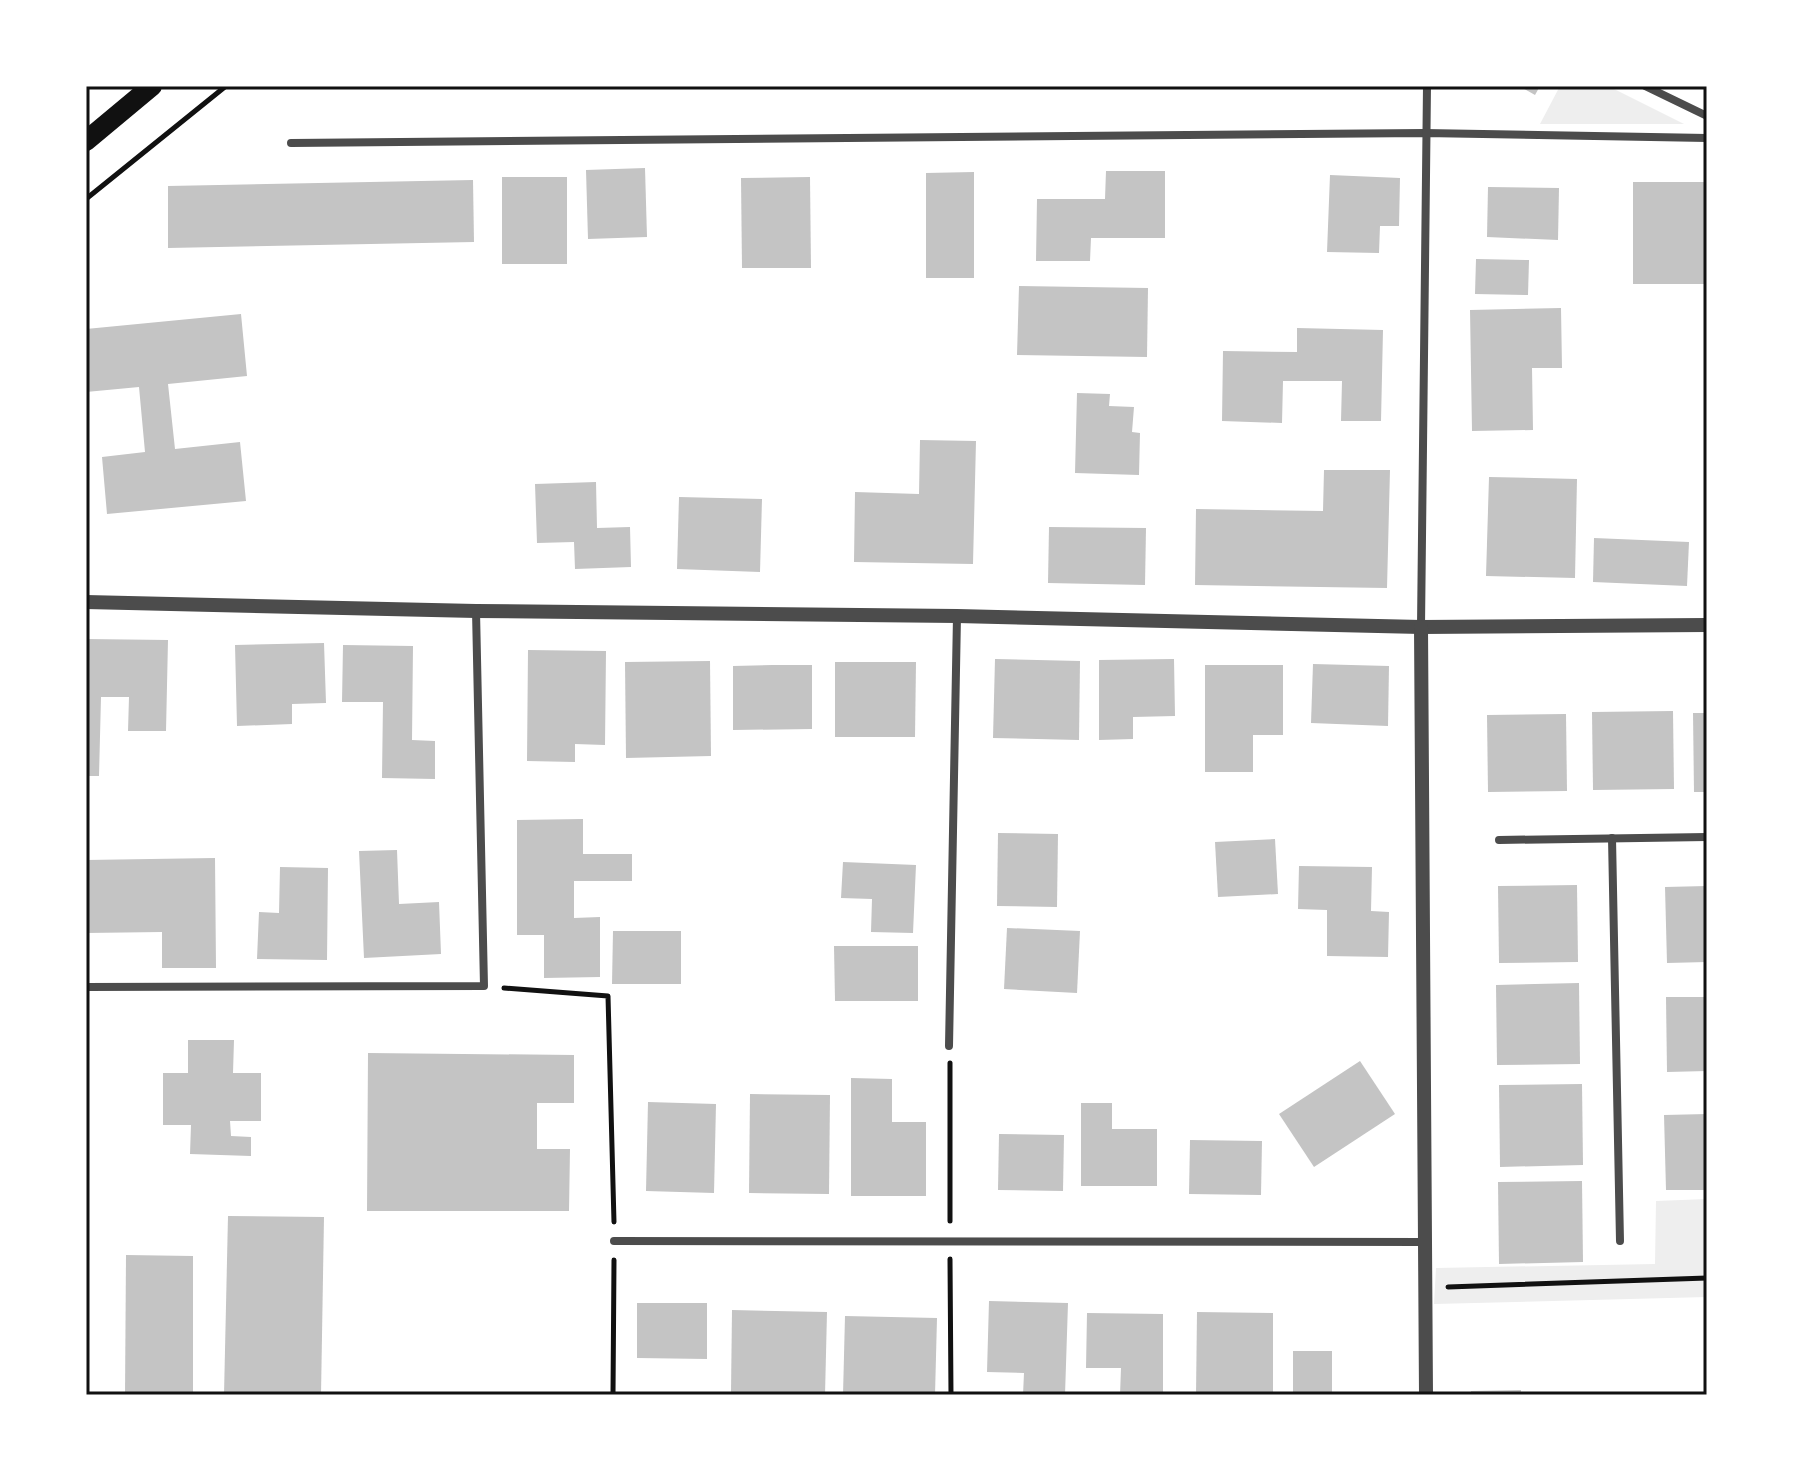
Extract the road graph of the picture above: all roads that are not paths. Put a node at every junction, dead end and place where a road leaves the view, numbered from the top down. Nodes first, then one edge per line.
1 (152, 86) edge
2 (1427, 86) edge
3 (1645, 86) edge
4 (1707, 116) edge
5 (1425, 133) junction
6 (1707, 138) edge
7 (86, 141) edge
8 (291, 143) dead end
9 (86, 602) edge
10 (476, 611) junction
11 (957, 616) junction
12 (1707, 625) edge
13 (1421, 627) junction
14 (1707, 837) edge
15 (1612, 838) junction
16 (1499, 840) dead end
17 (86, 987) edge
18 (949, 1046) dead end
19 (614, 1241) road end
20 (1620, 1241) dead end
21 (1424, 1242) junction
22 (1426, 1395) edge

1 - 7 main road
2 - 5 street
3 - 4 street
5 - 6 street
5 - 8 street
5 - 13 street
9 - 10 street
10 - 11 street
10 - 17 street
11 - 13 street
11 - 18 street
12 - 13 street
13 - 21 street
14 - 15 street
15 - 16 street
15 - 20 street
19 - 21 street
21 - 22 street

